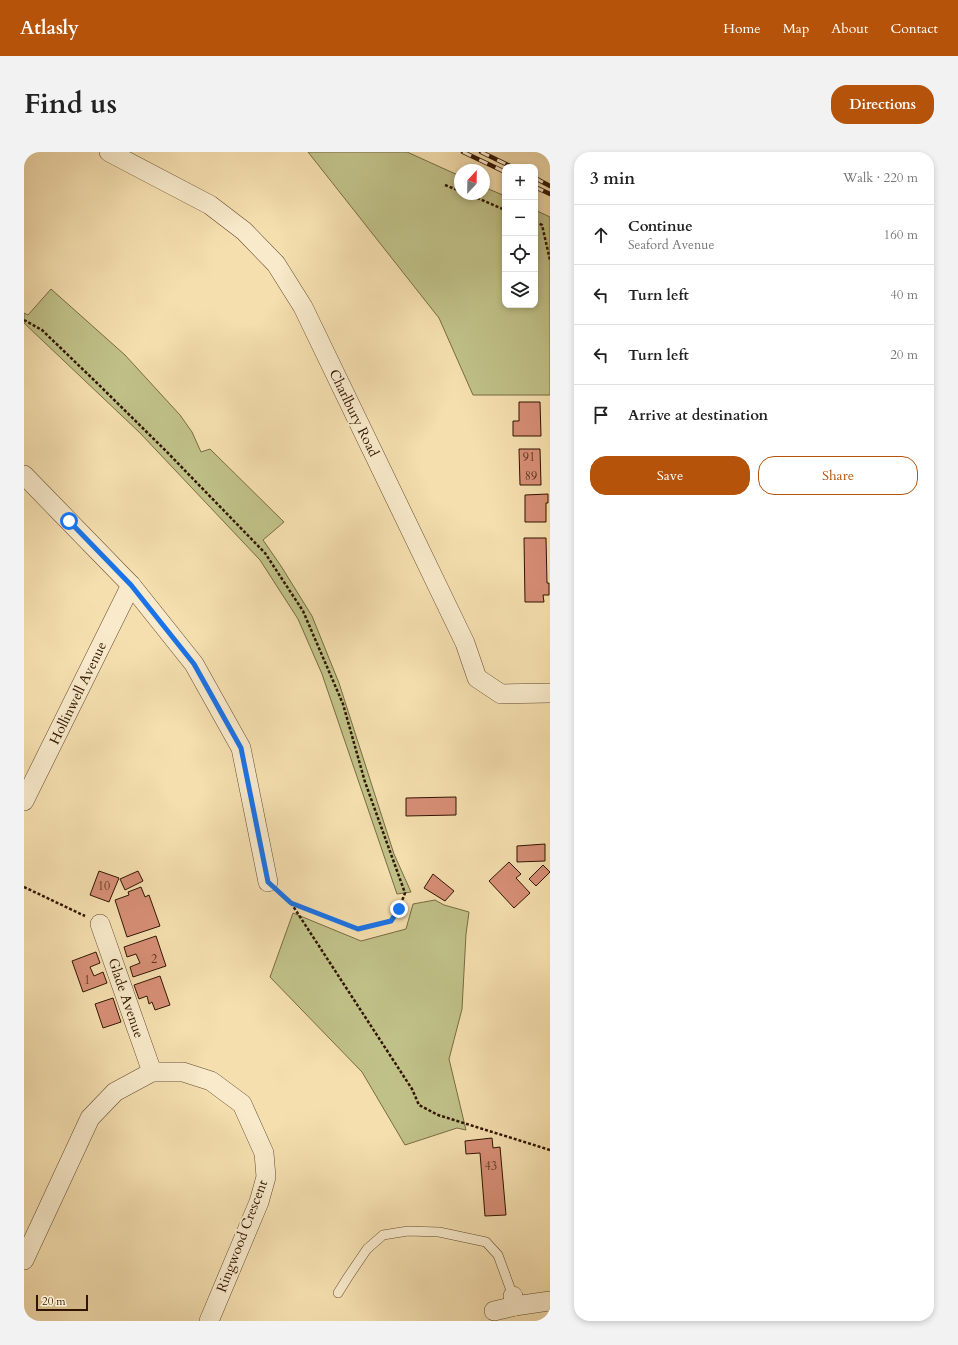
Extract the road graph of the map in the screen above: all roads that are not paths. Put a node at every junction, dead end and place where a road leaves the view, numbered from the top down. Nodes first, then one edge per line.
1 (109, 152) edge
2 (24, 474) edge
3 (131, 585) junction
4 (550, 693) edge
5 (24, 801) edge
6 (268, 882) road end
7 (100, 924) road end
8 (152, 1072) junction
9 (24, 1260) edge
10 (338, 1293) dead end
11 (514, 1301) junction
12 (550, 1301) edge
13 (494, 1311) dead end
14 (209, 1321) edge

1 - 4 street, Charlbury Road
2 - 3 street
3 - 5 street, Hollinwell Avenue
3 - 6 street
7 - 8 street, Glade Avenue
8 - 9 street, Ringwood Crescent
8 - 14 street, Ringwood Crescent
10 - 11 lane
11 - 12 street
11 - 13 street

